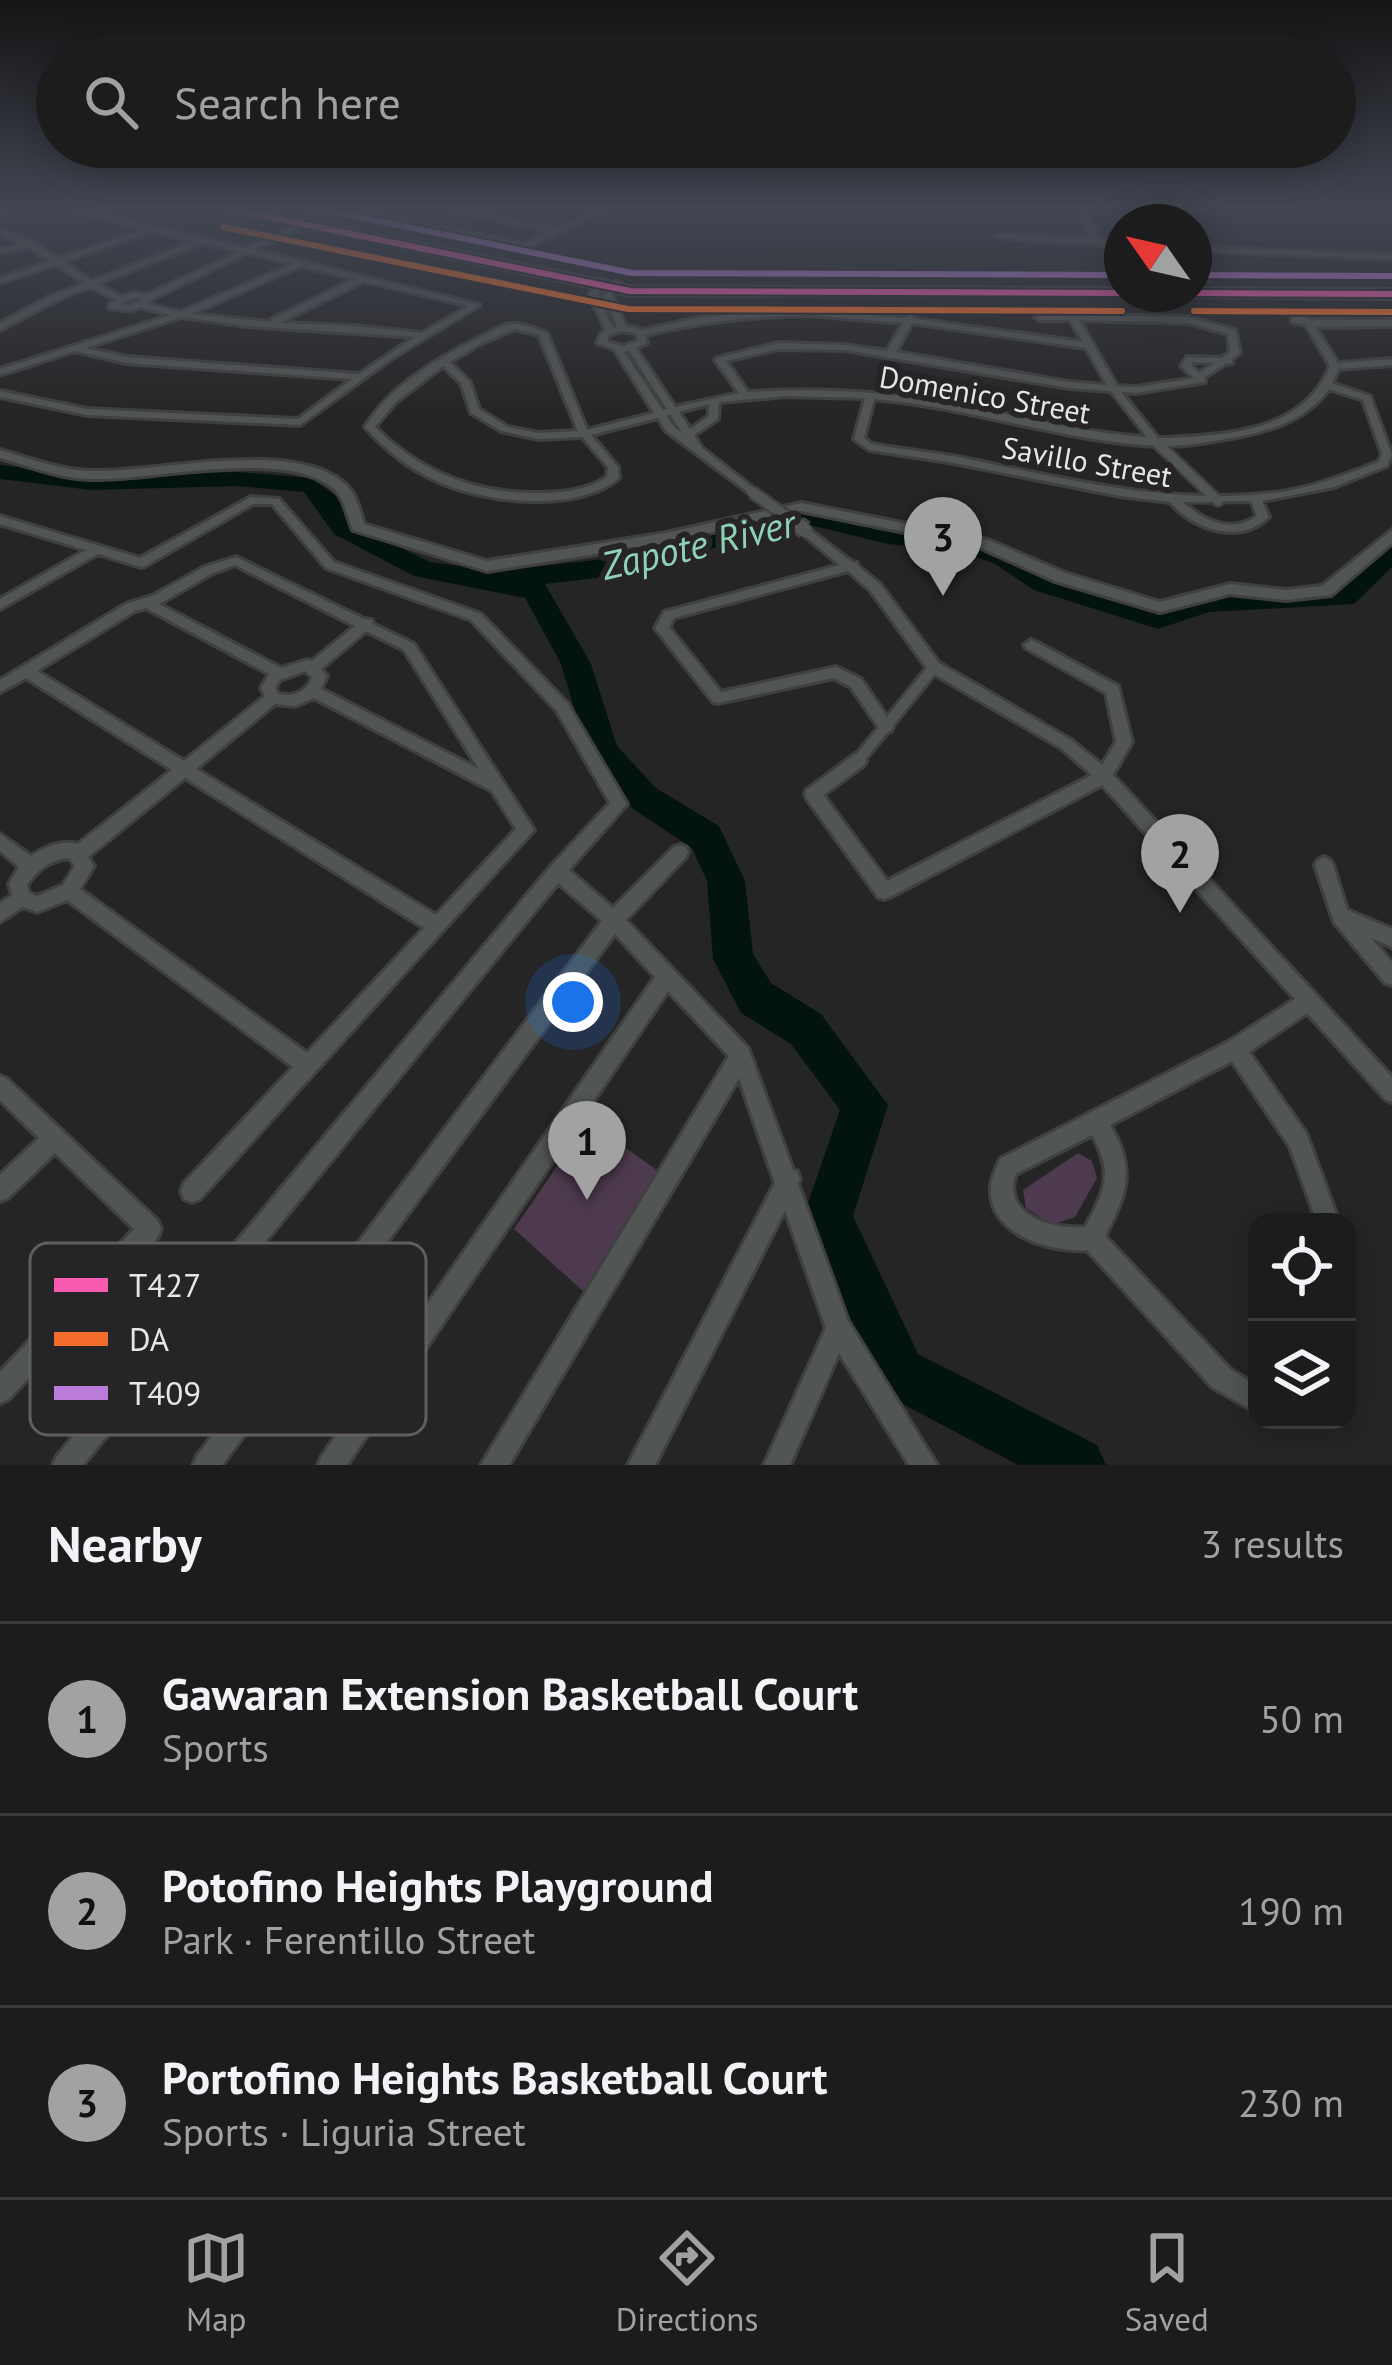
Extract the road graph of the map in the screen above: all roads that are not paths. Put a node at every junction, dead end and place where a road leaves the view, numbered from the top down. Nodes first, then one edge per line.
1 (77, 277) edge
2 (109, 277) edge
3 (198, 277) edge
4 (269, 277) edge
5 (571, 277) edge
6 (364, 278) joint
7 (90, 285) junction
8 (608, 285) junction
9 (1212, 286) edge
10 (1052, 290) junction
11 (1104, 290) edge
12 (1392, 291) edge
13 (652, 292) junction
14 (145, 298) junction
15 (615, 310) junction
16 (536, 313) dead end
17 (180, 315) junction
18 (910, 317) junction
19 (1039, 317) dead end
20 (1074, 319) junction
21 (273, 322) junction
22 (1392, 322) edge
23 (526, 326) junction
24 (0, 327) edge
25 (622, 328) junction
26 (610, 330) junction
27 (642, 333) junction
28 (424, 336) junction
29 (1087, 345) junction
30 (625, 348) junction
31 (75, 349) junction
32 (891, 352) junction
33 (1228, 361) junction
34 (1392, 362) edge
35 (445, 363) junction
36 (1335, 366) junction
37 (0, 372) edge
38 (360, 377) junction
39 (1202, 380) junction
40 (1328, 385) junction
41 (1116, 392) junction
42 (0, 394) edge
43 (744, 394) junction
44 (870, 396) junction
45 (714, 402) junction
46 (672, 411) junction
47 (659, 414) junction
48 (583, 432) junction
49 (691, 433) junction
50 (1156, 442) junction
51 (698, 448) junction
52 (0, 454) edge
53 (1256, 500) junction
54 (1217, 501) junction
55 (1176, 502) junction
56 (3, 523) edge
57 (1392, 535) edge
58 (94, 550) junction
59 (853, 566) junction
60 (149, 604) junction
61 (0, 605) edge
62 (368, 623) junction
63 (1031, 646) dead end
64 (314, 667) junction
65 (934, 667) junction
66 (26, 671) junction
67 (278, 673) junction
68 (0, 687) edge
69 (313, 691) junction
70 (273, 698) junction
71 (886, 727) junction
72 (472, 762) junction
73 (184, 770) junction
74 (1104, 776) junction
75 (813, 794) joint
76 (0, 841) edge
77 (680, 852) dead end
78 (80, 853) junction
79 (1324, 865) dead end
80 (31, 866) junction
81 (557, 871) junction
82 (69, 891) junction
83 (21, 898) junction
84 (0, 914) edge
85 (1340, 916) junction
86 (614, 920) junction
87 (437, 926) junction
88 (1392, 938) edge
89 (1392, 976) edge
90 (667, 977) junction
91 (1310, 1000) junction
92 (1235, 1049) junction
93 (741, 1055) junction
94 (308, 1066) junction
95 (0, 1086) edge
96 (1392, 1092) edge
97 (1097, 1123) junction
98 (54, 1139) junction
99 (789, 1179) junction
100 (0, 1190) edge
101 (191, 1191) dead end
102 (1325, 1213) edge
103 (1092, 1238) junction
104 (137, 1243) edge
105 (250, 1243) edge
106 (372, 1243) edge
107 (426, 1328) edge
108 (838, 1328) junction
109 (30, 1358) edge
110 (0, 1390) edge
111 (1248, 1394) edge
112 (91, 1435) edge
113 (228, 1435) edge
114 (353, 1435) edge
115 (922, 1464) edge
116 (66, 1465) edge
117 (206, 1465) edge
118 (332, 1465) edge
119 (494, 1465) edge
120 (640, 1465) edge
121 (777, 1465) edge

1 - 7 street
2 - 7 street
3 - 14 street
4 - 17 street
5 - 8 main road
6 - 21 street
6 - 28 street
7 - 14 street
7 - 24 street
8 - 10 main road
8 - 13 main road
8 - 15 street
8 - 26 street
9 - 12 main road
10 - 11 main road
10 - 13 main road
13 - 15 main road
14 - 17 street
15 - 25 street
16 - 23 street
17 - 21 street
17 - 31 street
18 - 27 street
18 - 29 street
18 - 32 street
19 - 20 street
20 - 29 street
20 - 33 street
21 - 28 street
22 - 36 street
23 - 35 street
23 - 48 street
25 - 26 street
25 - 27 street
26 - 30 street
27 - 30 street
28 - 38 street
29 - 41 street
30 - 46 street
30 - 47 street
31 - 37 street
31 - 38 street
32 - 41 street
32 - 43 street
33 - 39 street
33 - 39 street
34 - 36 street
35 - 48 street, Domenico Street
35 - 48 street
36 - 40 street
38 - 42 street
39 - 41 street
40 - 50 street, Domenico Street
40 - 53 street, Savillo Street
41 - 50 street
43 - 44 street, Domenico Street
43 - 45 street, Domenico Street
44 - 50 street, Domenico Street
44 - 55 street, Savillo Street
45 - 46 street, Domenico Street
45 - 49 street
46 - 47 street, Domenico Street
46 - 49 street
47 - 48 street, Domenico Street
47 - 51 street
49 - 51 street
50 - 54 street
51 - 59 street, bridge
52 - 57 street
53 - 54 street, Savillo Street
53 - 55 street
54 - 55 street, Savillo Street
56 - 58 street
58 - 61 street
58 - 81 street
59 - 65 street
59 - 71 street
60 - 62 street
60 - 66 street
60 - 67 street
62 - 64 street
62 - 72 street
63 - 74 street
64 - 67 street
64 - 69 street
65 - 71 street
65 - 74 street
66 - 68 street
66 - 73 street
67 - 70 street
69 - 70 street
69 - 72 street
70 - 73 street
71 - 75 street
72 - 87 street
73 - 78 street
73 - 87 street
74 - 75 street
74 - 91 street
76 - 80 street
77 - 86 street
78 - 80 street
78 - 82 street
79 - 85 street
80 - 83 street
81 - 86 street
81 - 105 street
82 - 83 street
82 - 94 street
83 - 84 street
85 - 88 street
85 - 89 street
86 - 90 street
86 - 106 street
87 - 94 street
90 - 93 street
90 - 107 street
91 - 92 street
91 - 96 street
92 - 97 street
92 - 102 street
93 - 99 street
93 - 119 street
94 - 101 street
95 - 98 street
97 - 103 street
97 - 103 street
98 - 100 street
98 - 104 street
99 - 108 street
99 - 120 street
103 - 111 street
108 - 115 street
108 - 121 street
109 - 110 street
112 - 116 street
113 - 117 street
114 - 118 street

